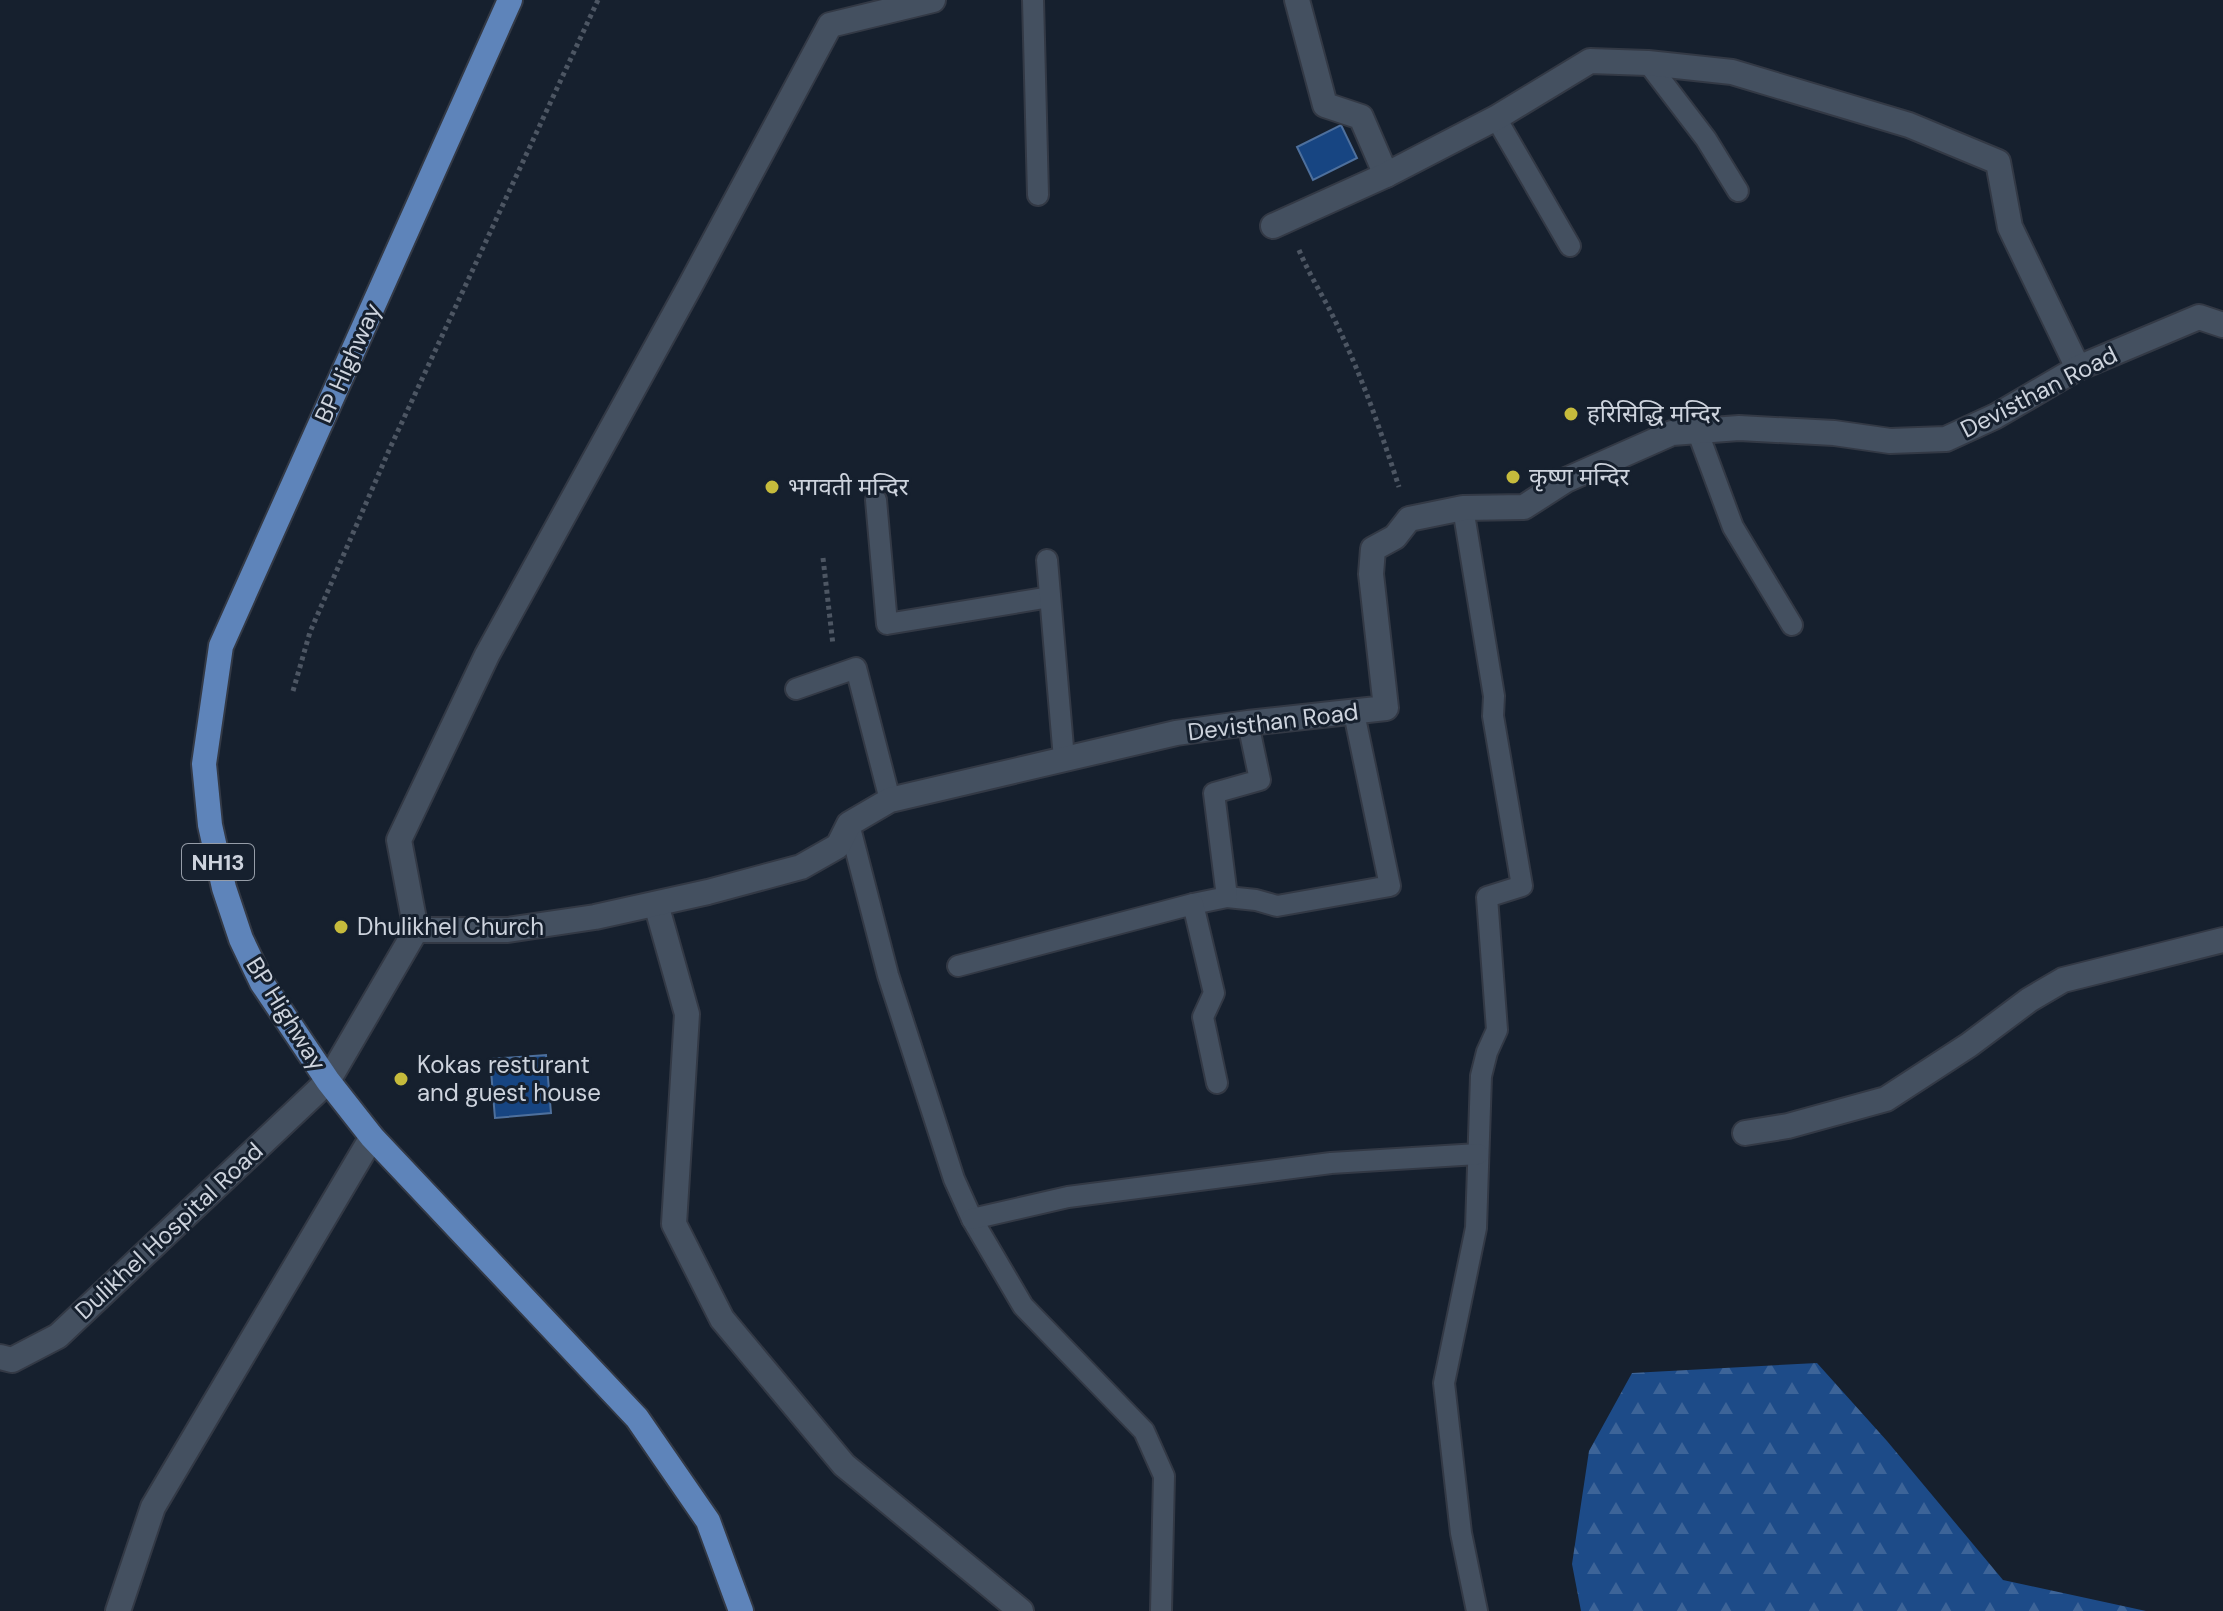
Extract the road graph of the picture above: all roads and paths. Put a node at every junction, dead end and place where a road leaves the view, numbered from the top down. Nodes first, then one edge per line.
1 (510, 0) edge
2 (598, 0) edge
3 (933, 0) edge
4 (1033, 0) edge
5 (1297, 0) edge
6 (1648, 63) junction
7 (1496, 118) junction
8 (1386, 175) junction
9 (1738, 191) dead end
10 (1038, 195) dead end
11 (1280, 223) joint
12 (1570, 246) dead end
13 (2223, 325) edge
14 (2078, 368) junction
15 (1697, 430) junction
16 (876, 500) dead end
17 (1463, 508) junction
18 (1409, 519) junction
19 (823, 558) dead end
20 (1047, 560) dead end
21 (1050, 597) junction
22 (1792, 625) dead end
23 (836, 674) junction
24 (796, 689) dead end
25 (293, 691) dead end
26 (1354, 713) junction
27 (1248, 723) junction
28 (1064, 759) junction
29 (890, 800) junction
30 (849, 824) junction
31 (1227, 897) junction
32 (656, 904) junction
33 (1193, 904) junction
34 (416, 930) junction
35 (2223, 940) edge
36 (958, 966) dead end
37 (328, 1081) junction
38 (1217, 1083) dead end
39 (1745, 1133) dead end
40 (372, 1137) junction
41 (1478, 1154) junction
42 (972, 1219) junction
43 (0, 1357) edge
44 (118, 1611) edge
45 (741, 1611) edge
46 (1021, 1611) edge
47 (1161, 1611) edge
48 (1477, 1611) edge

1 - 37 highway, BP Highway / NH13
2 - 25 path
3 - 34 street
4 - 10 lane
5 - 8 street
6 - 7 street
6 - 9 lane
6 - 14 street
7 - 8 street
7 - 12 lane
8 - 11 street
11 - 18 path
13 - 14 street, Devisthan Road
14 - 15 street, Devisthan Road
15 - 17 street, Devisthan Road
15 - 22 lane
16 - 21 lane
17 - 18 street, Devisthan Road
17 - 41 lane
18 - 26 street, Devisthan Road
19 - 23 path
20 - 21 lane
21 - 28 lane
23 - 24 lane
23 - 29 lane
26 - 27 street, Devisthan Road
26 - 31 lane
27 - 28 street, Devisthan Road
27 - 31 lane
28 - 29 street, Devisthan Road
29 - 30 street, Devisthan Road
30 - 32 street, Devisthan Road
30 - 42 lane
31 - 33 lane
32 - 34 street, Devisthan Road
32 - 46 street
33 - 36 lane
33 - 38 lane
34 - 37 street, Dulikhel Hospital Road
35 - 39 street
37 - 40 highway, BP Highway / NH13
37 - 43 street, Dulikhel Hospital Road
40 - 44 street
40 - 45 highway, BP Highway / NH13
41 - 42 lane
41 - 48 lane
42 - 47 lane

